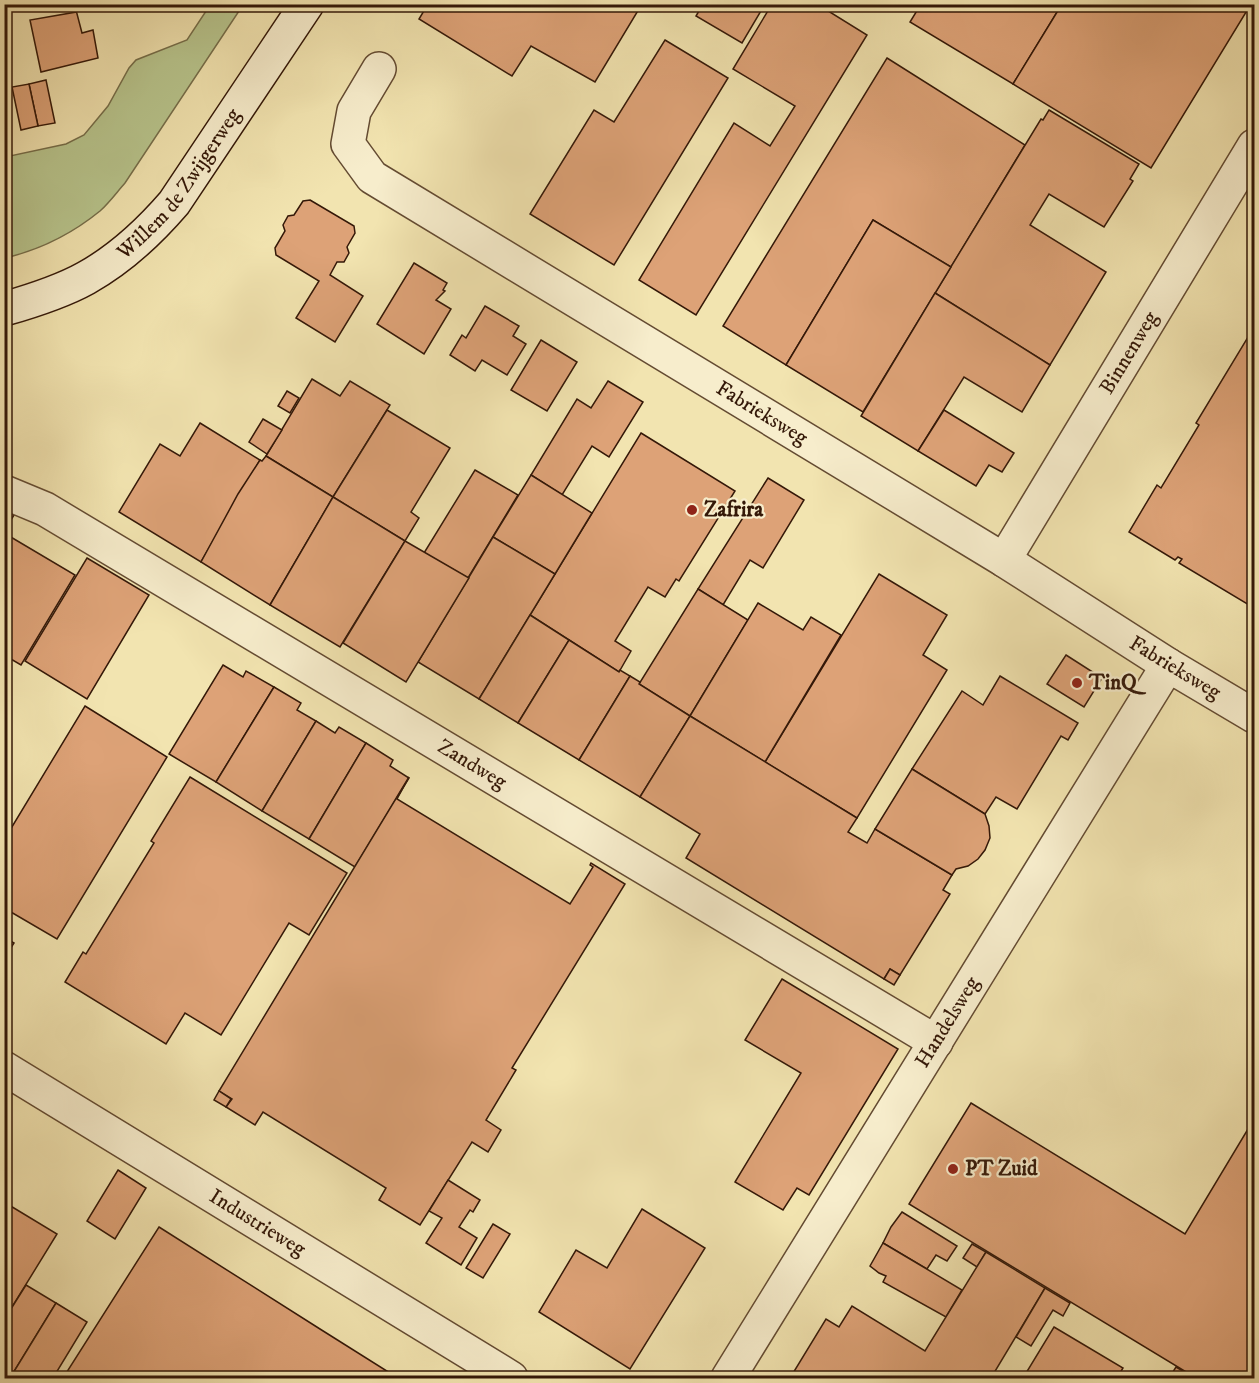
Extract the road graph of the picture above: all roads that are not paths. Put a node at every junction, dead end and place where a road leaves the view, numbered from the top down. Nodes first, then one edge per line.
1 (307, 4) edge
2 (380, 69) dead end
3 (1254, 146) edge
4 (4, 309) edge
5 (4, 492) edge
6 (1004, 560) junction
7 (1168, 665) junction
8 (1254, 716) edge
9 (936, 1042) junction
10 (4, 1068) edge
11 (494, 1375) edge
12 (728, 1378) edge

1 - 4 street, Willem de Zwijgerweg
2 - 6 street, Fabrieksweg
3 - 6 street, Binnenweg
5 - 9 street, Zandweg
6 - 7 street, Fabrieksweg
7 - 8 street, Fabrieksweg
7 - 9 street, Handelsweg
9 - 12 street, Handelsweg
10 - 11 street, Industrieweg

